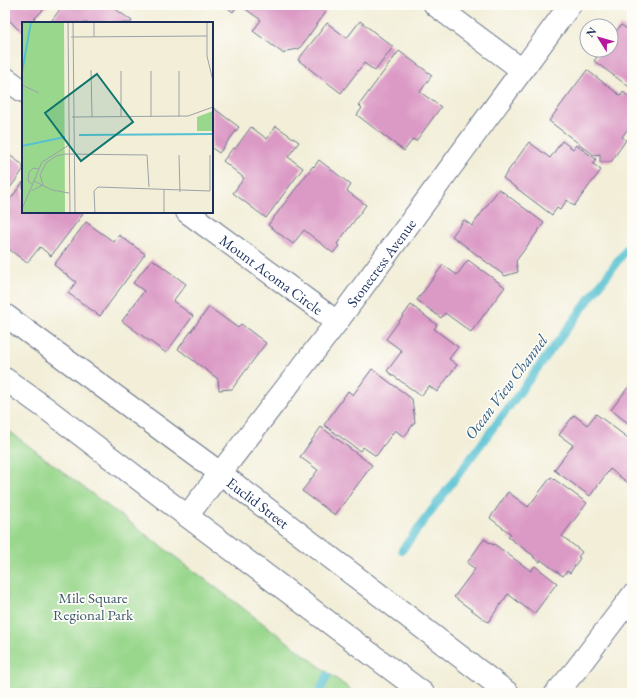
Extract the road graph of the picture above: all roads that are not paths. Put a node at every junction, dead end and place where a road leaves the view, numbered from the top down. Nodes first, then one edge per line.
1 (435, 5) edge
2 (570, 5) edge
3 (522, 70) junction
4 (5, 78) edge
5 (22, 90) edge
6 (188, 213) edge
7 (5, 315) edge
8 (337, 322) junction
9 (5, 379) edge
10 (220, 473) junction
11 (187, 516) junction
12 (632, 596) edge
13 (423, 693) edge
14 (508, 693) edge
15 (556, 693) edge

1 - 3 main road
2 - 3 main road, Stonecress Avenue
3 - 8 main road, Stonecress Avenue
4 - 5 main road
6 - 8 main road, Mount Acoma Circle
7 - 10 main road, Euclid Street
8 - 10 main road, Stonecress Avenue
9 - 11 main road
10 - 11 main road, Stonecress Avenue
10 - 14 main road, Euclid Street
11 - 13 main road
12 - 15 main road

